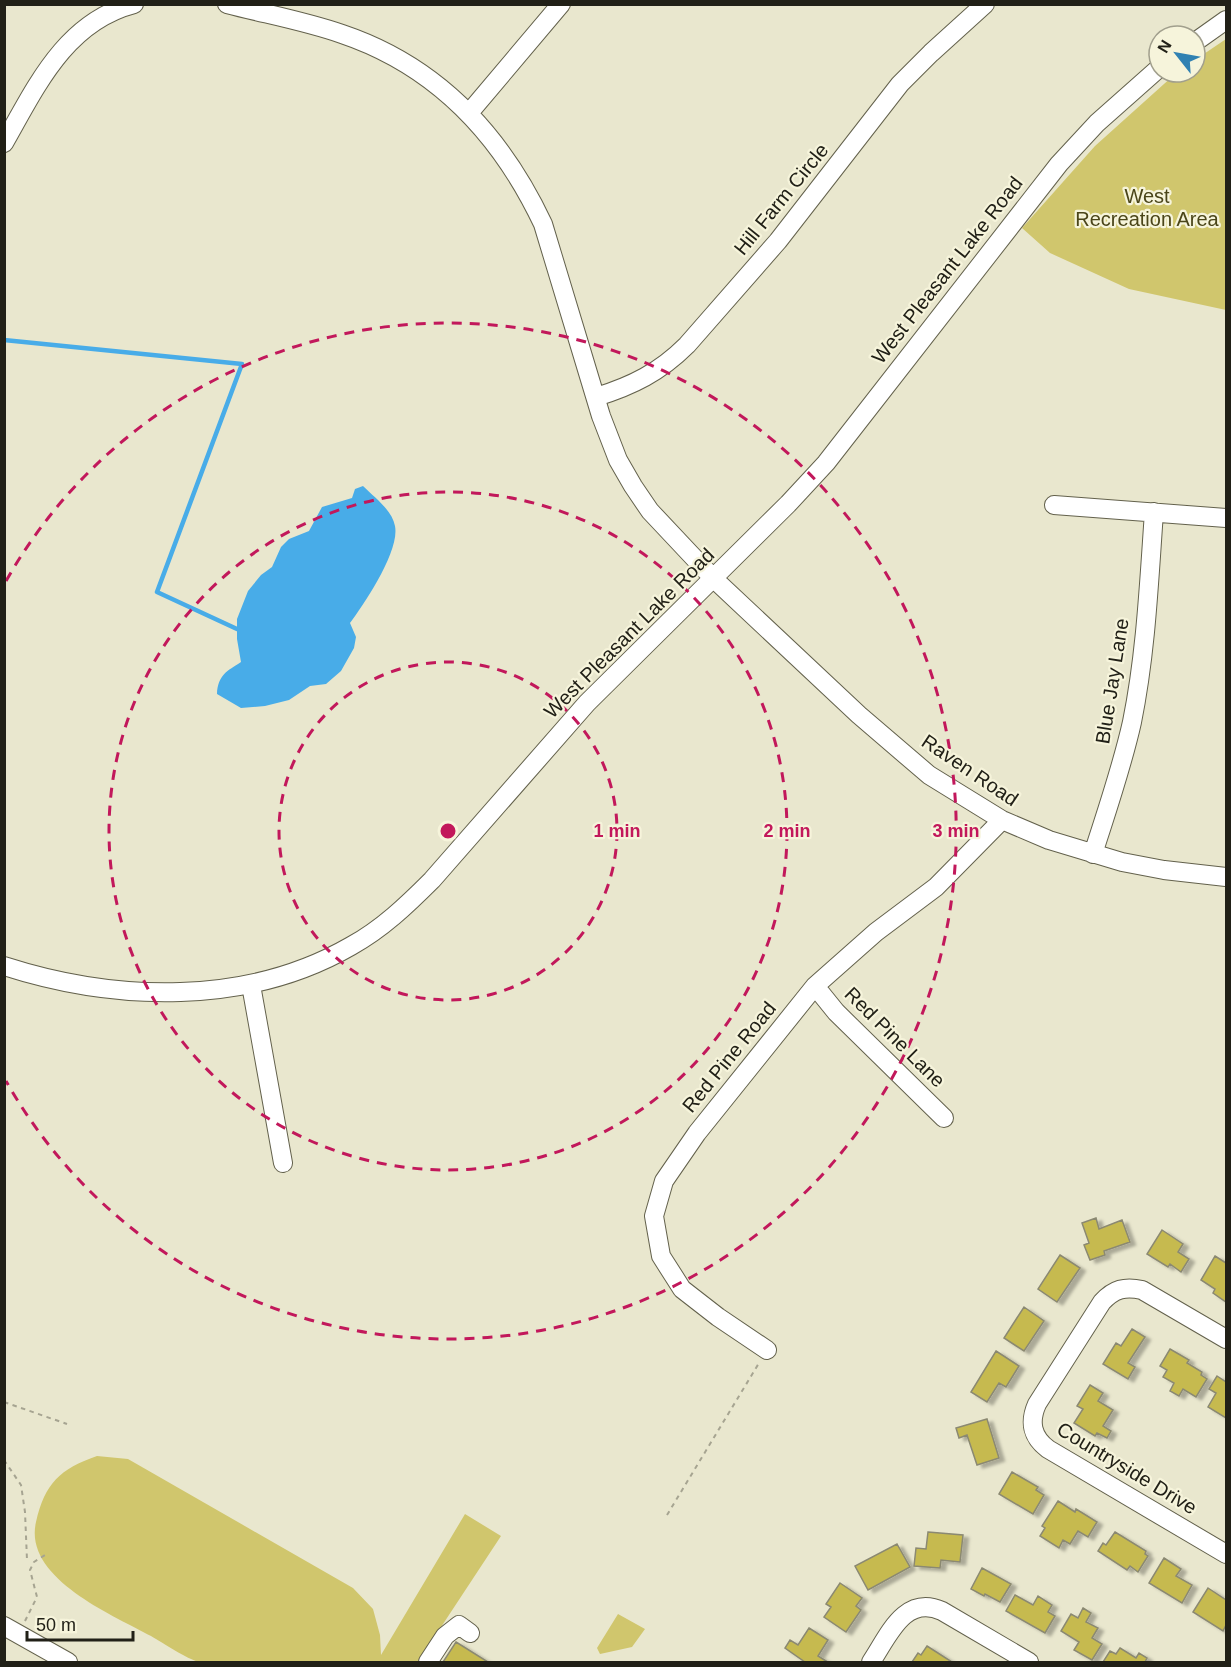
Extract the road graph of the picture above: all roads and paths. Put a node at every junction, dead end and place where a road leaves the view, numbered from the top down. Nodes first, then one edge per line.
1 (134, 4) edge
2 (226, 4) edge
3 (561, 4) edge
4 (985, 4) edge
5 (1227, 20) edge
6 (1207, 34) edge
7 (1147, 79) edge
8 (469, 113) junction
9 (4, 143) edge
10 (596, 397) junction
11 (1054, 505) dead end
12 (1154, 512) junction
13 (1227, 518) edge
14 (713, 578) junction
15 (1002, 820) junction
16 (1093, 854) junction
17 (1227, 877) edge
18 (4, 966) edge
19 (251, 985) junction
20 (815, 986) junction
21 (944, 1119) dead end
22 (283, 1163) dead end
23 (1227, 1339) edge
24 (767, 1350) joint
25 (4, 1402) edge
26 (68, 1424) dead end
27 (4, 1460) edge
28 (667, 1515) dead end
29 (1227, 1554) edge
30 (45, 1555) dead end
31 (27, 1560) dead end
32 (11, 1630) edge
33 (470, 1633) dead end
34 (68, 1662) edge
35 (428, 1662) edge
36 (871, 1662) edge
37 (1029, 1662) edge

1 - 9 street
2 - 8 street
3 - 8 street
4 - 10 street, Hill Farm Circle
5 - 6 street
7 - 14 street, West Pleasant Lake Road
8 - 10 street
10 - 14 street
11 - 12 street
12 - 13 street
12 - 16 street, Blue Jay Lane
14 - 15 street, Raven Road
14 - 19 street, West Pleasant Lake Road
15 - 16 street, Raven Road
15 - 20 street, Red Pine Road
16 - 17 street, Raven Road
18 - 19 street, West Pleasant Lake Road
19 - 22 street
20 - 21 street, Red Pine Lane
20 - 24 street, Red Pine Road
23 - 29 street, Countryside Drive
24 - 28 path
25 - 26 path
27 - 31 path
30 - 32 path
32 - 34 street
33 - 35 street
36 - 37 street

